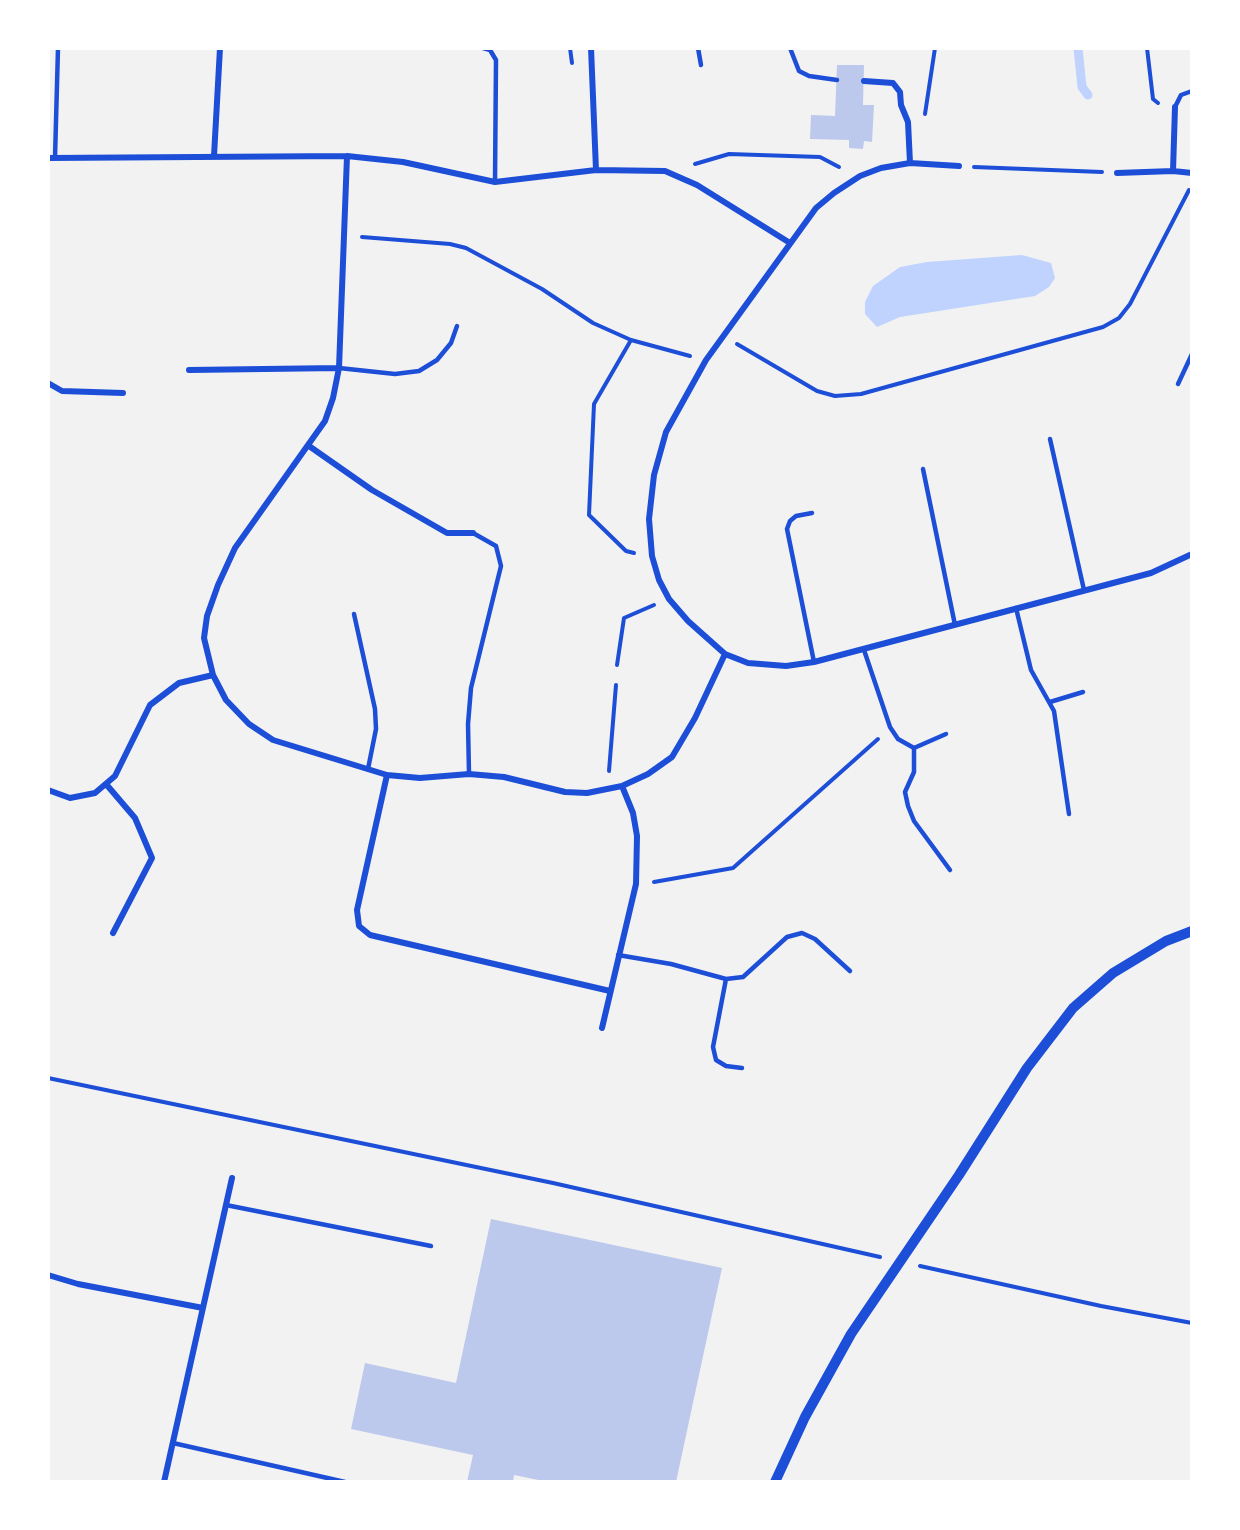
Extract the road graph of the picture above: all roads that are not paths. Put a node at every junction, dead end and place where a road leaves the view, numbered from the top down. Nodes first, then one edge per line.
1 (58, 48) edge
2 (220, 48) edge
3 (483, 48) edge
4 (591, 48) edge
5 (698, 48) edge
6 (790, 48) edge
7 (701, 66) dead end
8 (837, 80) dead end
9 (864, 81) dead end
10 (1192, 91) edge
11 (1175, 107) joint
12 (214, 156) junction
13 (348, 156) junction
14 (52, 158) edge
15 (910, 163) junction
16 (959, 166) road end
17 (596, 170) junction
18 (1173, 171) junction
19 (1117, 173) road end
20 (1192, 173) edge
21 (495, 182) junction
22 (790, 243) junction
23 (457, 326) dead end
24 (1192, 354) edge
25 (339, 368) junction
26 (189, 370) dead end
27 (48, 383) edge
28 (1178, 384) dead end
29 (123, 393) dead end
30 (1050, 439) dead end
31 (309, 446) junction
32 (923, 469) dead end
33 (812, 513) dead end
34 (473, 533) joint
35 (1192, 554) edge
36 (1084, 590) junction
37 (1016, 608) junction
38 (354, 614) dead end
39 (955, 625) junction
40 (864, 650) junction
41 (725, 654) junction
42 (814, 662) junction
43 (213, 675) junction
44 (1083, 692) dead end
45 (1050, 702) junction
46 (946, 734) dead end
47 (914, 748) junction
48 (368, 769) junction
49 (469, 774) junction
50 (387, 775) junction
51 (106, 784) junction
52 (622, 786) junction
53 (48, 790) edge
54 (1069, 814) dead end
55 (950, 870) dead end
56 (1192, 931) edge
57 (113, 933) dead end
58 (618, 955) junction
59 (850, 971) dead end
60 (726, 979) junction
61 (610, 991) junction
62 (602, 1028) dead end
63 (742, 1068) dead end
64 (232, 1178) dead end
65 (226, 1204) junction
66 (431, 1246) dead end
67 (48, 1275) edge
68 (203, 1308) junction
69 (173, 1443) junction
70 (164, 1482) edge
71 (345, 1482) edge
72 (775, 1482) edge

1 - 14 lane
2 - 12 street
3 - 21 lane
4 - 17 street
5 - 7 lane
6 - 8 lane
9 - 15 street
10 - 11 lane
11 - 18 street
12 - 13 street
12 - 14 street
13 - 21 street
13 - 25 street
15 - 16 street
15 - 22 street
17 - 21 street
17 - 22 street
18 - 19 street
18 - 20 street
22 - 41 street
23 - 25 lane
24 - 28 lane
25 - 26 street
25 - 31 street
27 - 29 street
30 - 36 lane
31 - 34 street
31 - 43 street
32 - 39 lane
33 - 42 lane
34 - 49 lane
35 - 36 street
36 - 37 street
37 - 39 street
37 - 45 lane
38 - 48 lane
39 - 40 street
40 - 42 street
40 - 47 lane
41 - 42 street
41 - 52 street
43 - 48 street
43 - 51 street
44 - 45 lane
45 - 54 lane
46 - 47 lane
47 - 55 lane
48 - 50 street
49 - 50 street
49 - 52 street
50 - 61 street
51 - 53 street
51 - 57 street
52 - 58 street
56 - 72 street
58 - 60 lane
58 - 61 street
59 - 60 lane
60 - 63 lane
61 - 62 street
64 - 65 street
65 - 66 lane
65 - 68 street
67 - 68 street
68 - 69 street
69 - 70 street
69 - 71 lane

